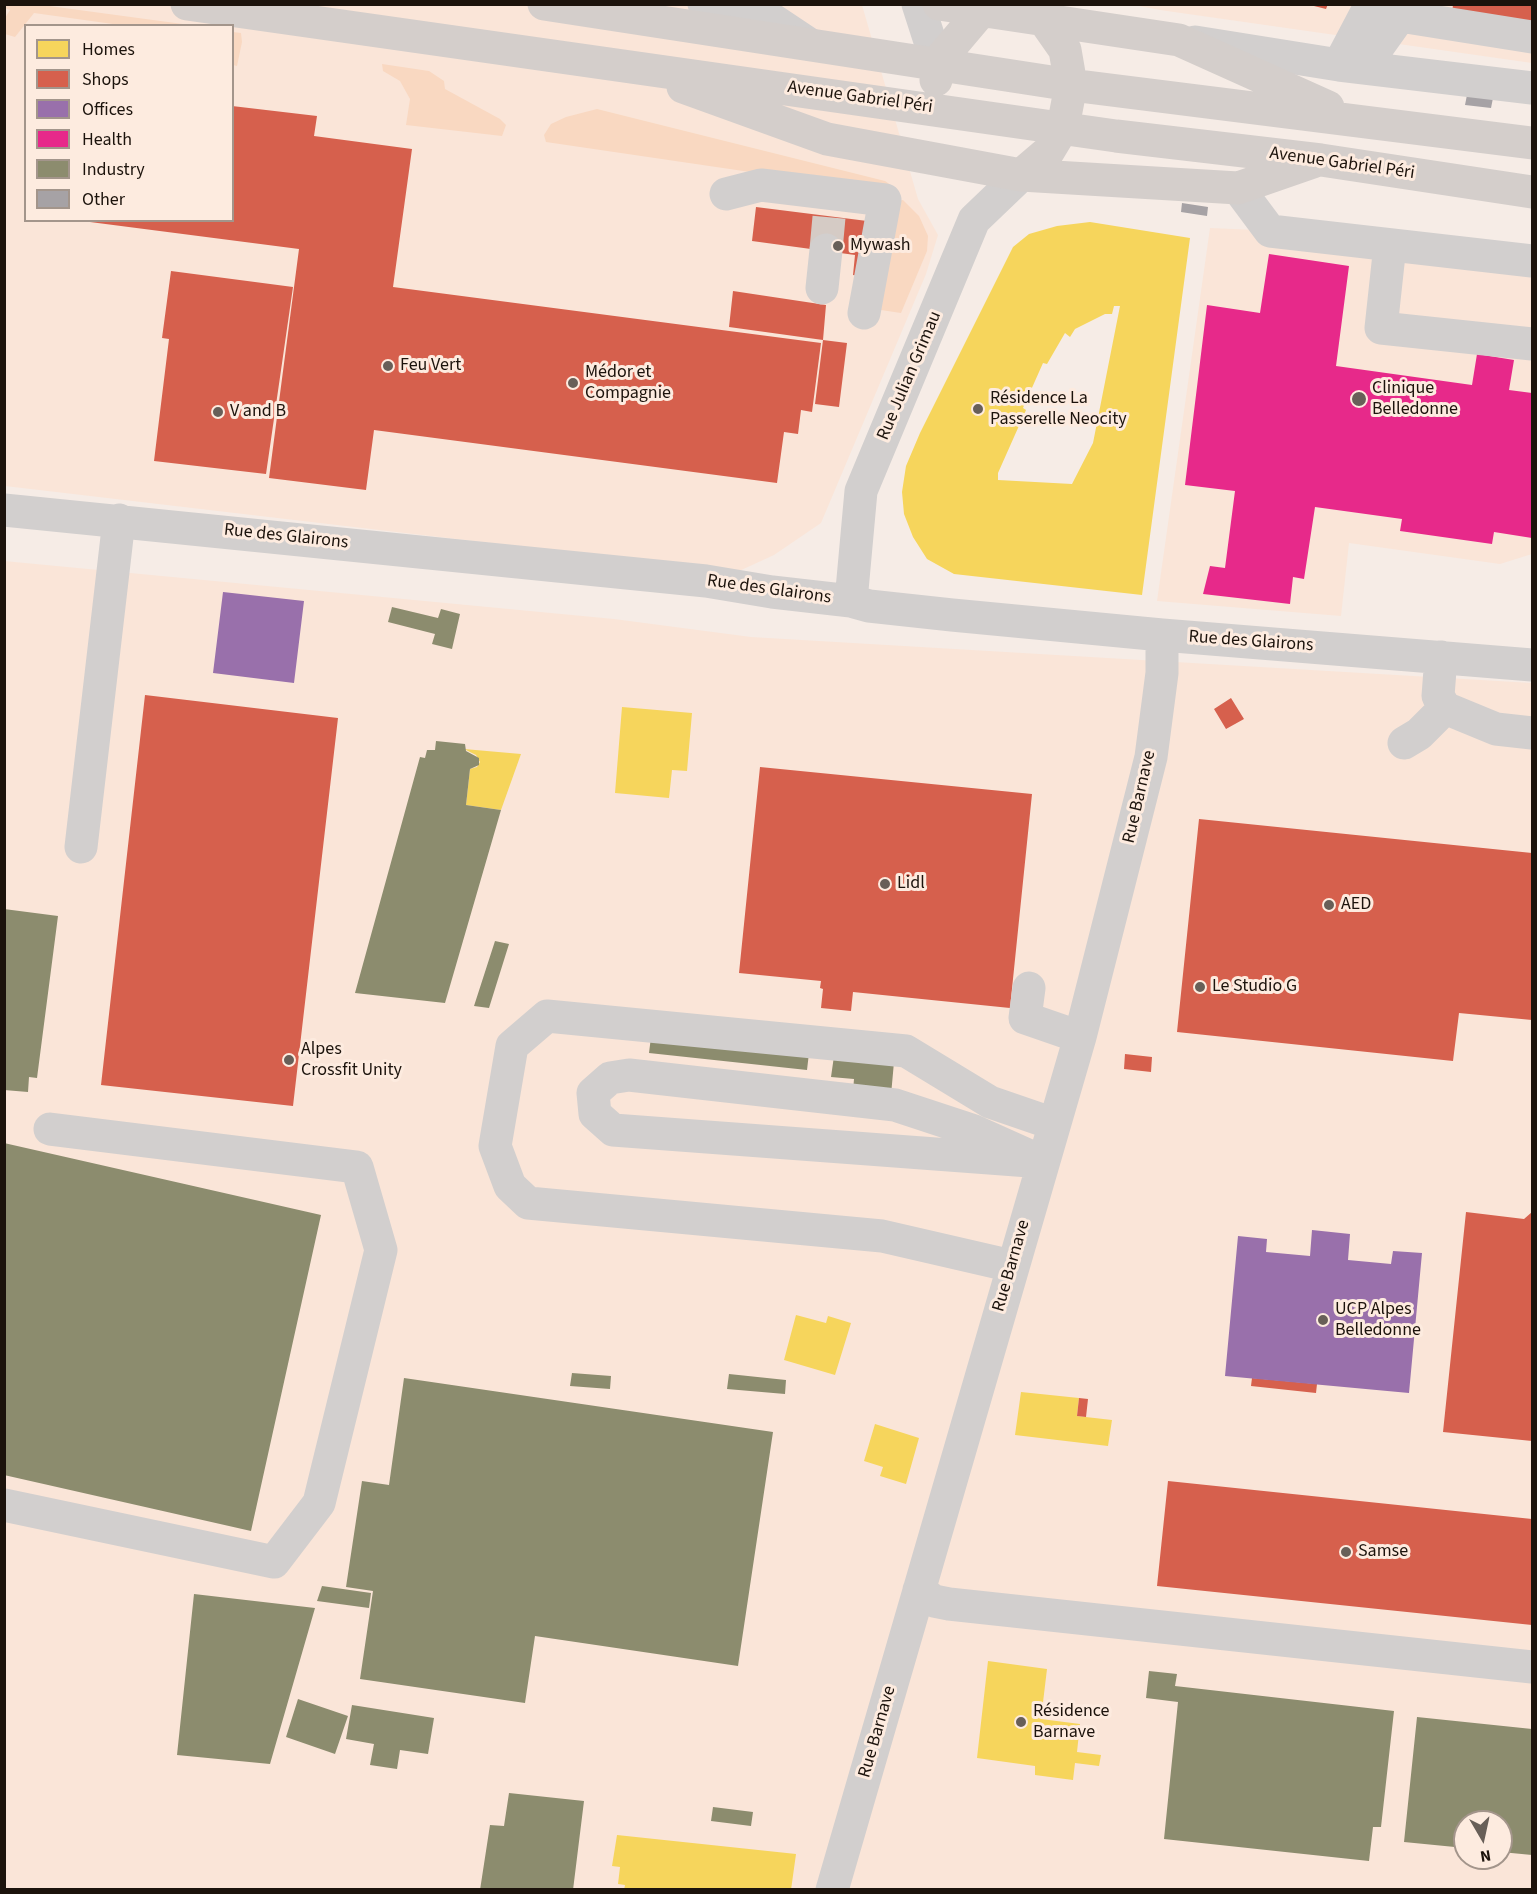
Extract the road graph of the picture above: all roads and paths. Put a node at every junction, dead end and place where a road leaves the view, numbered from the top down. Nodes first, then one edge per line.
1 (188, 4) edge
2 (544, 4) edge
3 (704, 4) edge
4 (918, 4) edge
5 (939, 4) edge
6 (1371, 4) edge
7 (1038, 10) edge
8 (981, 11) junction
9 (1533, 37) edge
10 (1179, 40) junction
11 (809, 44) junction
12 (616, 63) junction
13 (936, 63) junction
14 (1351, 66) junction
15 (1071, 85) junction
16 (1533, 88) edge
17 (934, 109) junction
18 (1358, 120) junction
19 (1064, 127) junction
20 (1533, 143) edge
21 (1321, 160) junction
22 (1021, 175) junction
23 (1238, 188) junction
24 (1533, 192) edge
25 (726, 194) dead end
26 (1390, 245) junction
27 (826, 250) tunnel mouth
28 (1533, 261) edge
29 (822, 288) dead end
30 (864, 313) dead end
31 (1533, 344) edge
32 (4, 510) edge
33 (119, 520) junction
34 (851, 600) junction
35 (1162, 635) junction
36 (1441, 657) junction
37 (1533, 665) edge
38 (1445, 708) junction
39 (1533, 733) edge
40 (1404, 743) dead end
41 (81, 847) dead end
42 (1029, 988) dead end
43 (1080, 1037) junction
44 (1054, 1124) junction
45 (50, 1129) dead end
46 (1043, 1162) junction
47 (1012, 1266) junction
48 (4, 1505) edge
49 (919, 1590) junction
50 (1533, 1667) edge
51 (832, 1890) edge

1 - 12 main road, Avenue Gabriel Péri
2 - 11 main road
3 - 11 street
4 - 13 street
5 - 8 main road
6 - 14 street
7 - 8 main road
7 - 10 main road
7 - 15 main road
8 - 13 main road
9 - 14 street
10 - 14 street
10 - 18 main road
11 - 13 main road
12 - 17 main road, Avenue Gabriel Péri
12 - 22 main road
13 - 15 main road
13 - 17 main road
14 - 16 street
15 - 18 main road
15 - 19 main road
17 - 19 main road, Avenue Gabriel Péri
18 - 20 main road
19 - 21 main road, Avenue Gabriel Péri
19 - 22 main road
21 - 23 main road
21 - 24 main road, Avenue Gabriel Péri
22 - 23 main road
22 - 34 street, Rue Julian Grimau
23 - 26 street
25 - 30 street
26 - 28 street
26 - 31 street
27 - 29 street
32 - 33 street, Rue des Glairons
33 - 34 street, Rue des Glairons
33 - 41 street
34 - 35 street, Rue des Glairons
35 - 36 street, Rue des Glairons
35 - 43 street, Rue Barnave
36 - 37 street, Rue des Glairons
36 - 38 street
38 - 39 street
38 - 40 street
42 - 43 street
43 - 44 street, Rue Barnave
44 - 46 street, Rue Barnave
44 - 47 street
45 - 48 street
46 - 46 street
46 - 47 street, Rue Barnave
47 - 49 street, Rue Barnave
49 - 50 street
49 - 51 street, Rue Barnave

